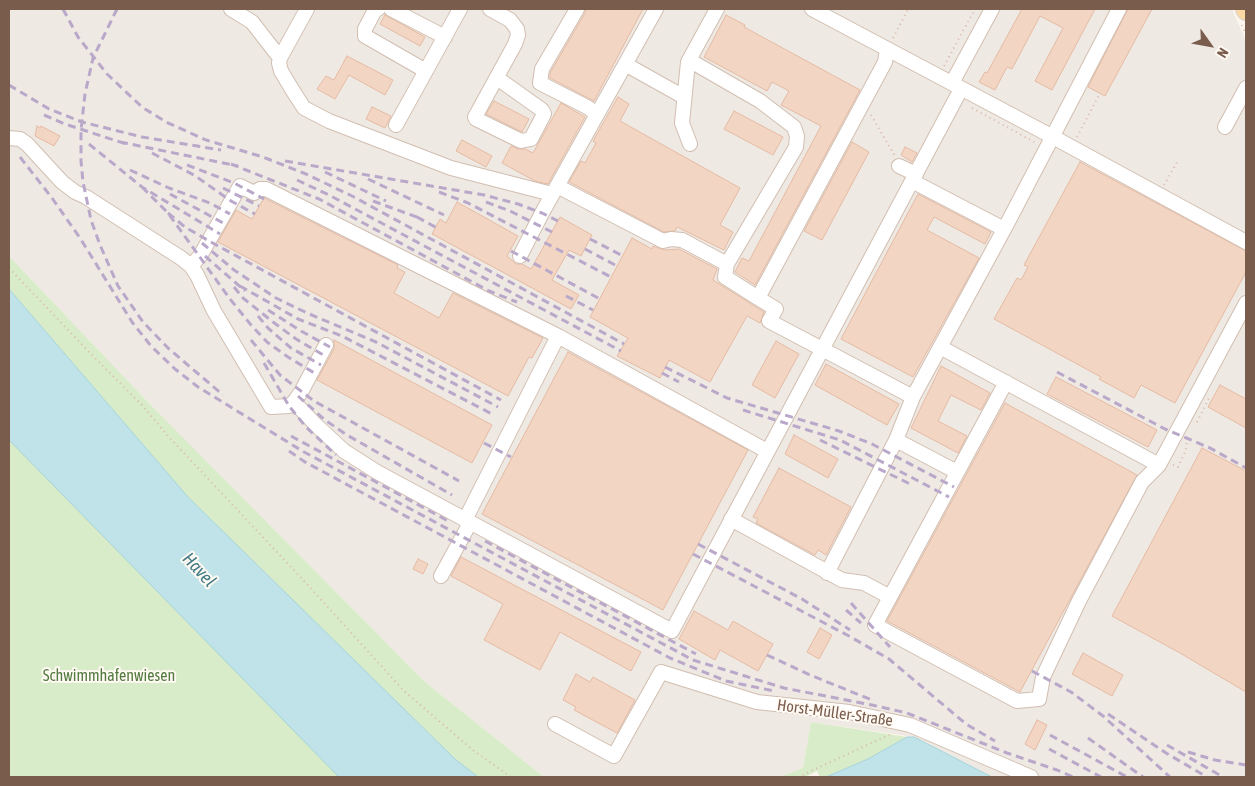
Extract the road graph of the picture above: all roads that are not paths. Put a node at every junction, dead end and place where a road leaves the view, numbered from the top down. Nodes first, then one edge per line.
1 (232, 9) edge
2 (307, 9) edge
3 (378, 9) edge
4 (391, 9) edge
5 (460, 9) edge
6 (490, 9) edge
7 (576, 9) edge
8 (656, 9) edge
9 (717, 9) edge
10 (812, 9) edge
11 (992, 9) edge
12 (1119, 9) edge
13 (445, 37) junction
14 (887, 49) junction
15 (280, 58) junction
16 (689, 60) junction
17 (625, 64) junction
18 (426, 71) junction
19 (497, 78) junction
20 (956, 86) junction
21 (1246, 88) edge
22 (684, 97) junction
23 (597, 114) junction
24 (396, 126) dead end
25 (1225, 127) dead end
26 (1053, 137) junction
27 (9, 138) edge
28 (690, 144) dead end
29 (897, 161) road end
30 (914, 178) junction
31 (554, 190) junction
32 (1004, 229) junction
33 (1246, 242) edge
34 (520, 256) dead end
35 (727, 264) junction
36 (191, 266) junction
37 (758, 298) junction
38 (1246, 303) edge
39 (558, 336) junction
40 (326, 345) dead end
41 (940, 347) junction
42 (822, 349) junction
43 (1006, 382) junction
44 (913, 397) junction
45 (294, 402) junction
46 (896, 440) junction
47 (767, 451) junction
48 (1160, 462) junction
49 (957, 472) junction
50 (731, 519) junction
51 (467, 522) junction
52 (827, 573) junction
53 (441, 576) dead end
54 (890, 596) junction
55 (555, 724) dead end
56 (1031, 777) edge

1 - 15 street
2 - 15 street
3 - 18 street
4 - 13 street
5 - 13 street
6 - 19 street
7 - 23 street
8 - 17 street
9 - 16 street
10 - 14 street
11 - 20 street
12 - 26 street
13 - 18 street
14 - 20 street
14 - 37 street
15 - 31 street
16 - 22 street
16 - 35 street
17 - 22 street
17 - 23 street
18 - 24 street
19 - 19 street
20 - 26 street
20 - 30 street
21 - 25 street
22 - 28 street
23 - 31 street
26 - 32 street
26 - 33 street
27 - 36 street
29 - 30 street
30 - 32 street
30 - 42 street
31 - 34 street
31 - 35 street
32 - 41 street
35 - 37 street
36 - 39 street
36 - 45 street
37 - 42 street
38 - 48 street
39 - 47 street
39 - 51 street
40 - 45 street
41 - 43 street
41 - 44 street
42 - 44 street
42 - 47 street
43 - 48 street
43 - 49 street
44 - 46 street
45 - 51 street
46 - 49 street
46 - 52 street
47 - 50 street
48 - 54 street
49 - 54 street
50 - 51 street
50 - 52 street
51 - 53 street
52 - 54 street
55 - 56 street, Horst-Müller-Straße

